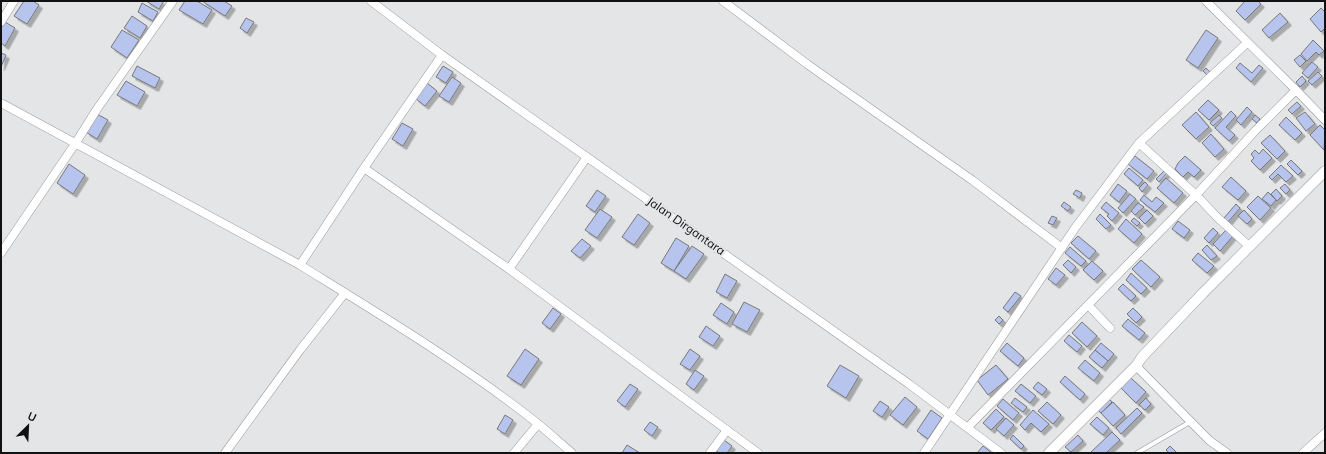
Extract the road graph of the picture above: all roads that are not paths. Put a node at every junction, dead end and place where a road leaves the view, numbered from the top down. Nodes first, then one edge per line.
1 (14, 1) edge
2 (173, 1) edge
3 (370, 1) edge
4 (722, 1) edge
5 (1206, 1) edge
6 (1, 22) edge
7 (1247, 43) junction
8 (442, 55) junction
9 (1296, 90) junction
10 (1, 103) edge
11 (1325, 120) edge
12 (1139, 143) junction
13 (75, 144) junction
14 (587, 157) junction
15 (364, 168) junction
16 (1325, 171) edge
17 (1196, 195) junction
18 (1250, 247) junction
19 (1062, 248) junction
20 (1, 253) edge
21 (300, 265) junction
22 (509, 268) junction
23 (345, 293) junction
24 (1088, 305) junction
25 (1110, 328) dead end
26 (1136, 366) junction
27 (950, 414) junction
28 (1190, 421) junction
29 (538, 424) junction
30 (968, 428) junction
31 (727, 430) junction
32 (1325, 433) edge
33 (225, 453) edge
34 (514, 453) edge
35 (572, 453) edge
36 (710, 453) edge
37 (758, 453) edge
38 (924, 453) edge
39 (1001, 453) edge
40 (1049, 453) edge
41 (1137, 453) edge
42 (1227, 453) edge
43 (1303, 453) edge

1 - 6 street
2 - 13 street
3 - 8 street, Jalan Dirgantara
4 - 19 street
5 - 7 street
7 - 9 street
7 - 12 street
8 - 14 street, Jalan Dirgantara
8 - 15 street
9 - 11 street
9 - 17 street
10 - 13 street
12 - 17 street
12 - 19 street
13 - 20 street
13 - 21 street
14 - 22 street
14 - 27 street, Jalan Dirgantara
15 - 21 street
15 - 22 street
16 - 18 street
17 - 18 street
17 - 24 street
18 - 26 street
19 - 27 street
21 - 23 street
22 - 31 street
23 - 29 street
23 - 33 street
24 - 25 street
24 - 30 street
26 - 28 street
26 - 40 street
27 - 30 street, Jalan Dirgantara
27 - 38 street
28 - 41 lane
28 - 42 street
29 - 34 street
29 - 35 street
30 - 39 street, Jalan Dirgantara
31 - 36 street
31 - 37 street
32 - 43 street

